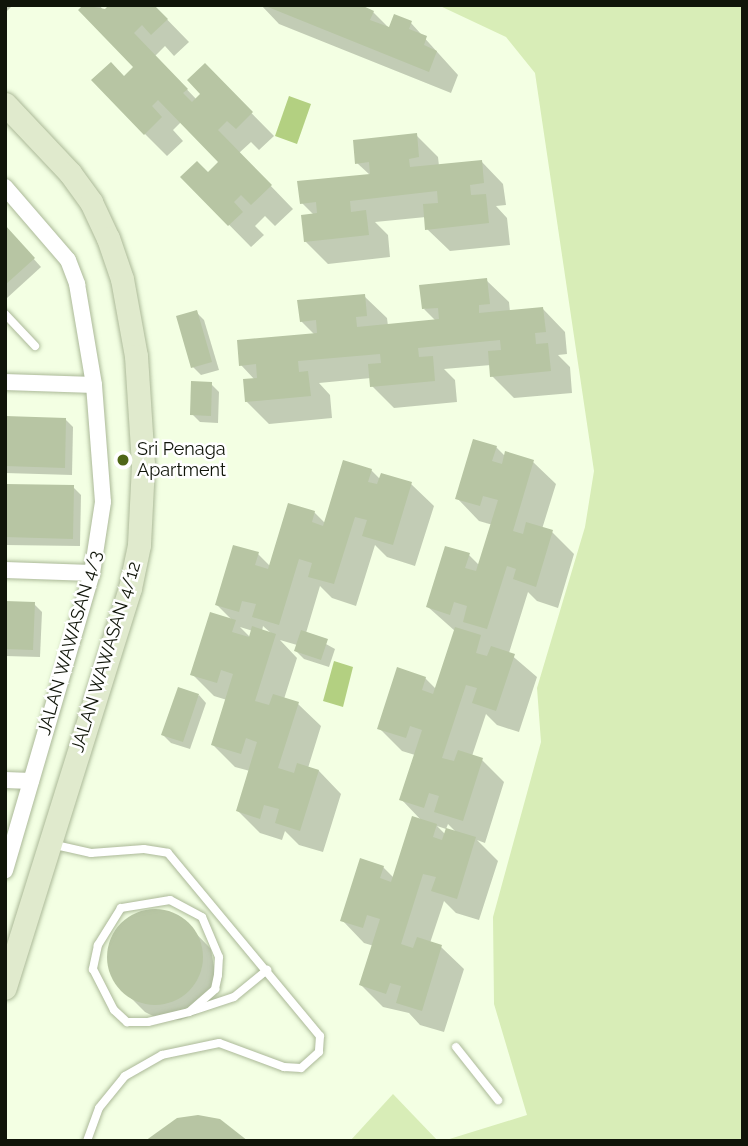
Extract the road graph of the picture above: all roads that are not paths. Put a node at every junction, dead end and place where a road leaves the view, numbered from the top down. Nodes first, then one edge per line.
1 (5, 104) edge
2 (5, 187) edge
3 (5, 314) edge
4 (35, 346) dead end
5 (5, 382) edge
6 (94, 385) junction
7 (5, 570) edge
8 (92, 573) junction
9 (5, 780) edge
10 (31, 781) junction
11 (48, 844) junction
12 (5, 870) edge
13 (267, 970) junction
14 (5, 988) edge
15 (189, 1012) junction
16 (456, 1046) dead end
17 (498, 1100) dead end
18 (87, 1141) edge

1 - 11 street, JALAN WAWASAN 4/12
2 - 6 street, JALAN WAWASAN 4/3
3 - 4 lane
5 - 6 street
6 - 8 street, JALAN WAWASAN 4/3
7 - 8 street
8 - 10 street, JALAN WAWASAN 4/3
9 - 10 street
10 - 12 street, JALAN WAWASAN 4/3
11 - 13 lane
11 - 14 street, JALAN WAWASAN 4/12
13 - 15 lane
13 - 18 lane
15 - 15 lane
16 - 17 lane

